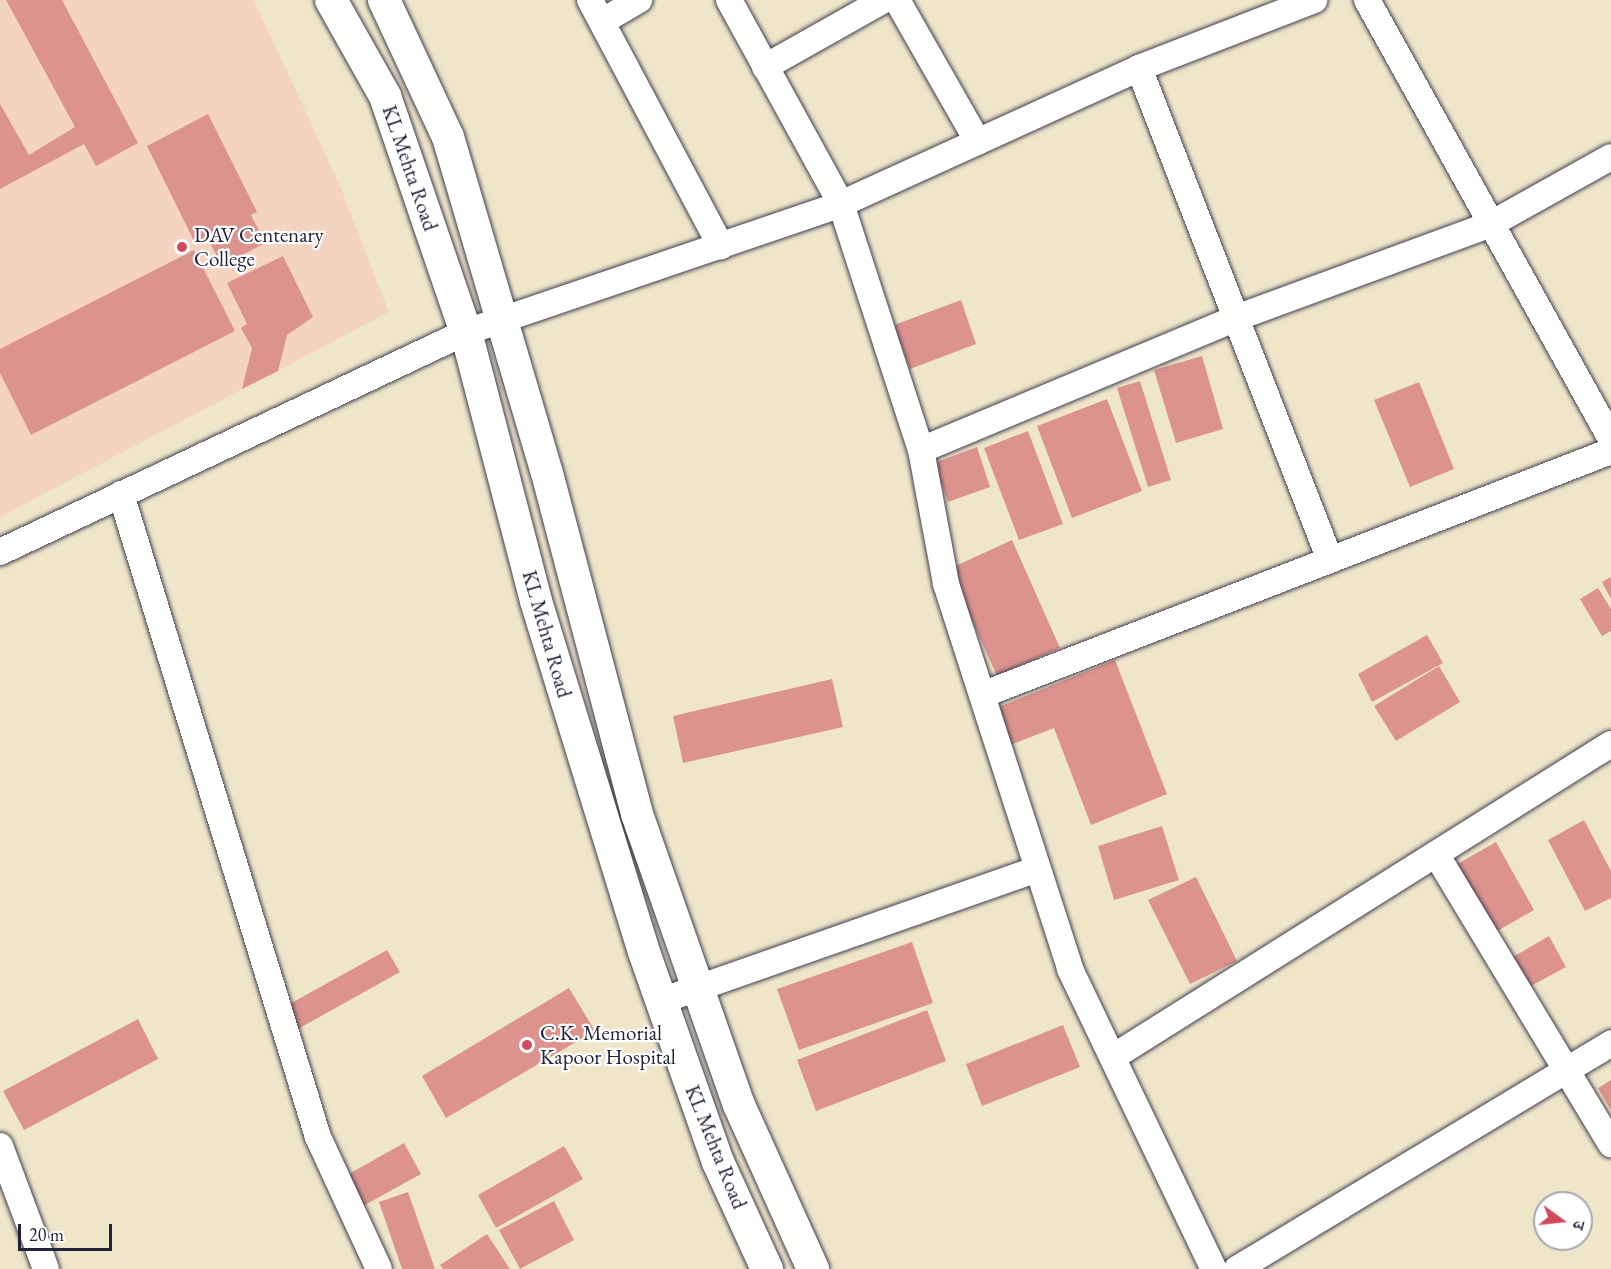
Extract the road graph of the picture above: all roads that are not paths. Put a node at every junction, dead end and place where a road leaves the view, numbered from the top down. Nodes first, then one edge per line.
1 (332, 0) edge
2 (384, 0) edge
3 (639, 0) edge
4 (729, 0) edge
5 (884, 0) edge
6 (897, 0) edge
7 (1314, 0) edge
8 (1367, 0) edge
9 (597, 11) edge
10 (765, 67) junction
11 (1139, 68) junction
12 (978, 142) junction
13 (1611, 157) edge
14 (840, 204) junction
15 (1491, 224) junction
16 (721, 246) junction
17 (501, 318) junction
18 (1236, 318) junction
19 (466, 332) junction
20 (1611, 439) edge
21 (921, 450) junction
22 (1611, 451) edge
23 (121, 494) junction
24 (0, 552) edge
25 (1330, 560) junction
26 (982, 695) junction
27 (1611, 744) edge
28 (1436, 854) junction
29 (1038, 869) junction
30 (698, 989) junction
31 (661, 1001) junction
32 (1611, 1043) edge
33 (1113, 1057) junction
34 (1566, 1070) junction
35 (1611, 1144) edge
36 (0, 1146) edge
37 (46, 1269) edge
38 (379, 1269) edge
39 (767, 1269) edge
40 (813, 1269) edge
41 (1214, 1269) edge
42 (1237, 1269) edge

1 - 19 street, KL Mehta Road
2 - 17 street, KL Mehta Road
3 - 9 street
4 - 10 street
5 - 10 street
6 - 12 street
7 - 11 street
8 - 15 street
9 - 16 street
10 - 14 street
11 - 12 street
11 - 18 street
12 - 14 street
13 - 15 street
14 - 16 street
14 - 21 street
15 - 18 street
15 - 20 street
16 - 17 street
17 - 19 street
17 - 30 street, KL Mehta Road
18 - 21 street
18 - 25 street
19 - 23 street
19 - 31 street, KL Mehta Road
21 - 26 street
22 - 25 street
23 - 24 street
23 - 38 street
25 - 26 street
26 - 29 street
27 - 28 street
28 - 33 street
28 - 34 street
29 - 30 street
29 - 33 street
30 - 31 street
30 - 40 street, KL Mehta Road
31 - 39 street, KL Mehta Road
32 - 34 street
33 - 41 street
34 - 35 street
34 - 42 street
36 - 37 street

